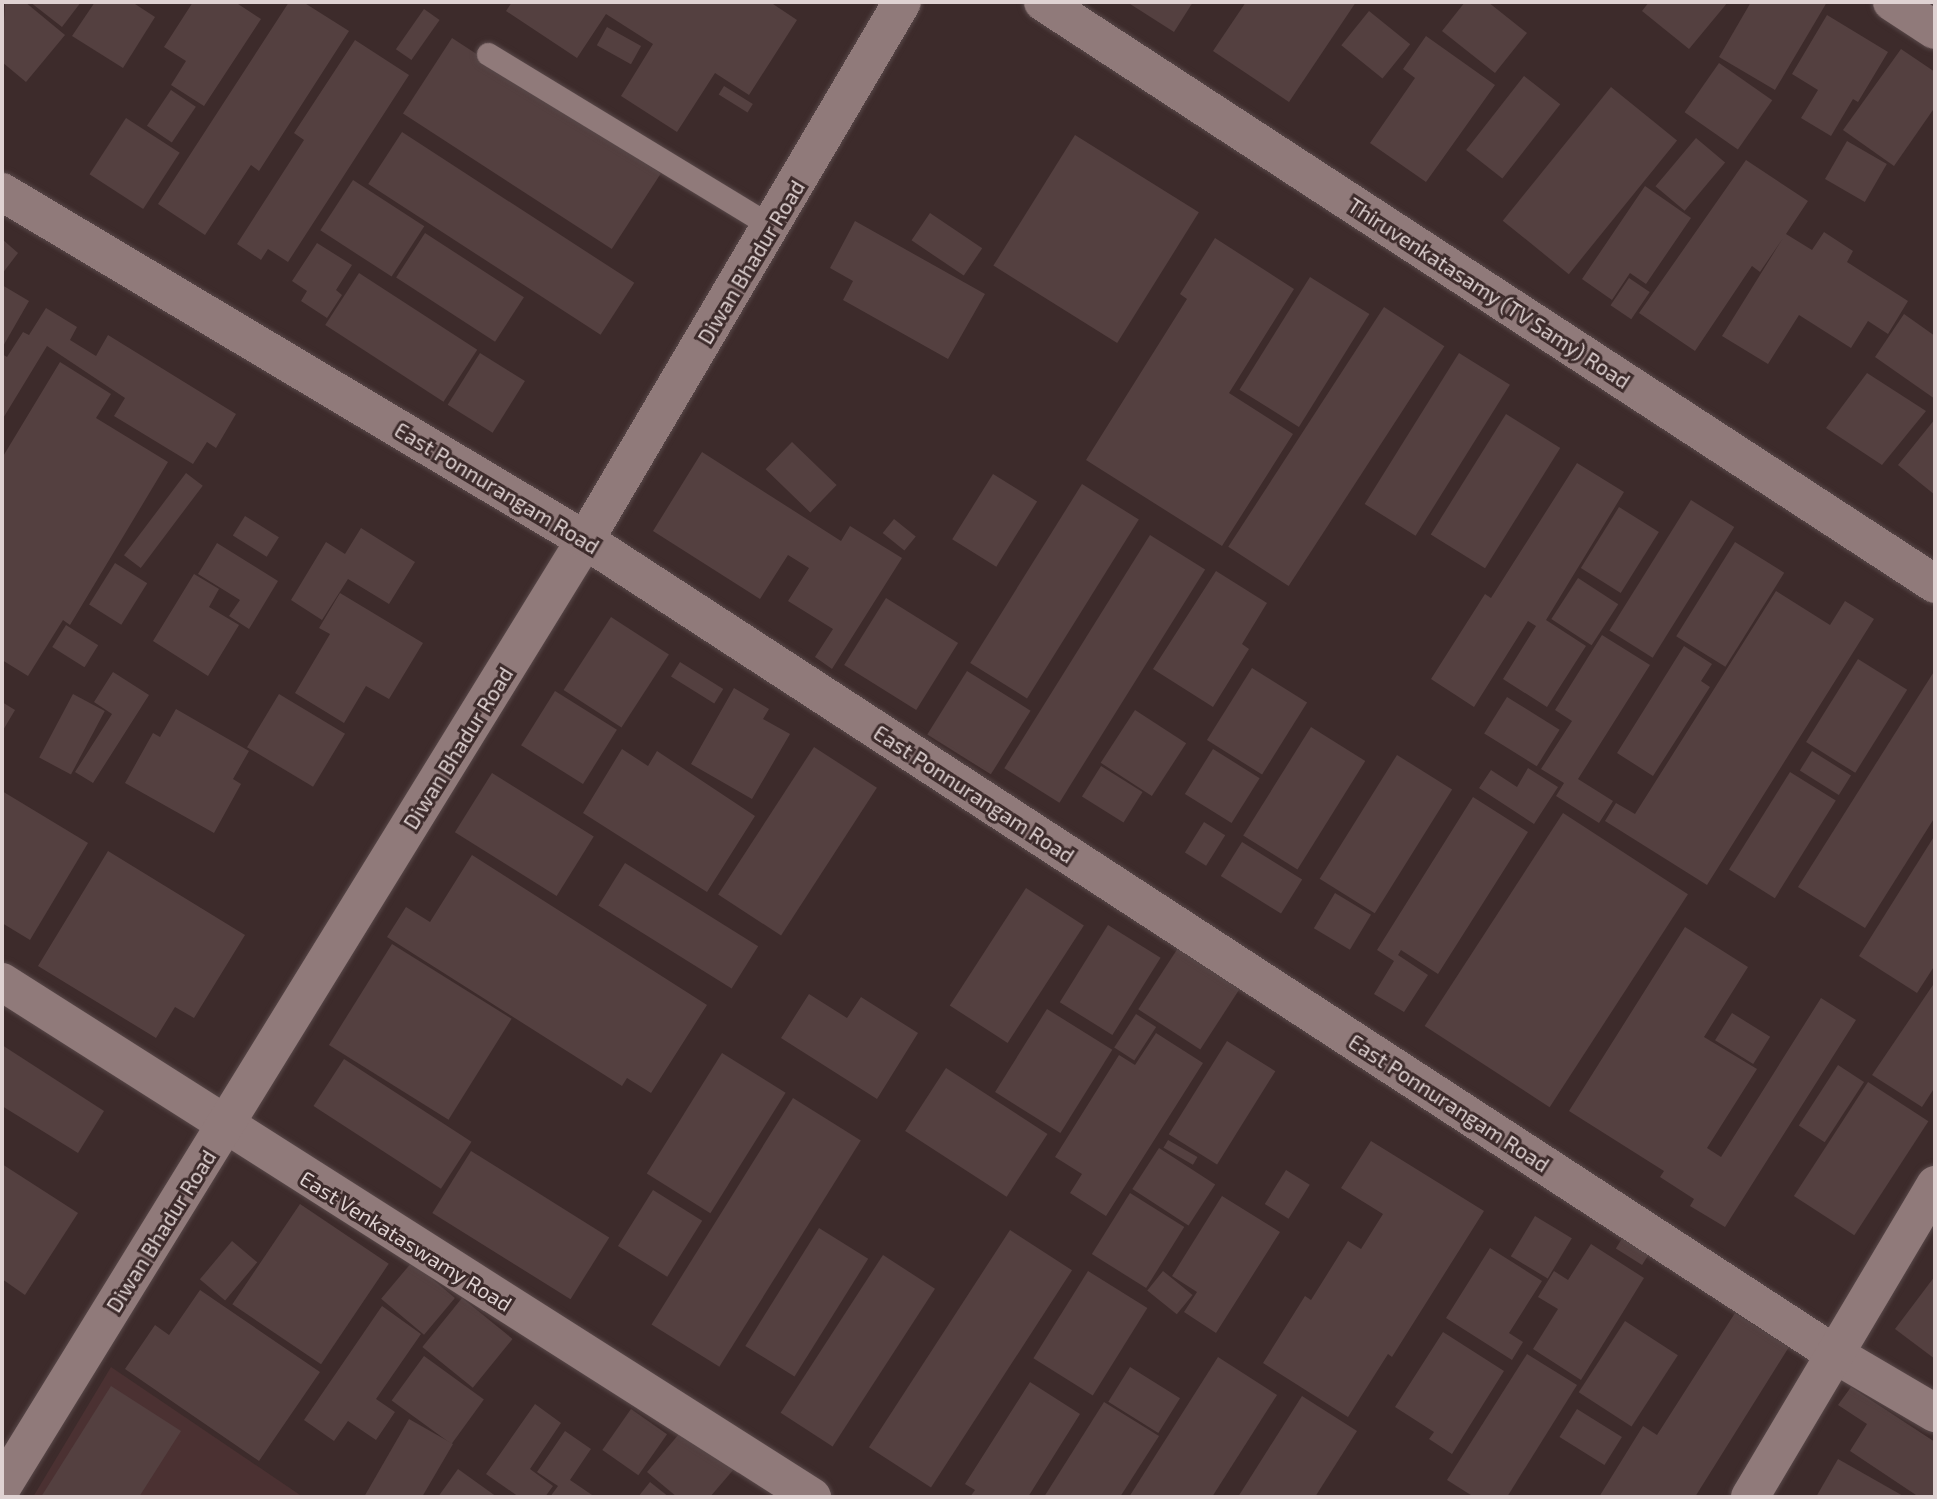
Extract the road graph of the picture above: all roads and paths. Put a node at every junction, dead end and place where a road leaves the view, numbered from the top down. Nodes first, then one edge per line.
1 (902, 2) edge
2 (1043, 2) edge
3 (1892, 2) edge
4 (1935, 30) edge
5 (488, 54) dead end
6 (2, 192) edge
7 (773, 227) junction
8 (585, 540) junction
9 (1935, 583) edge
10 (2, 982) edge
11 (225, 1127) junction
12 (1935, 1185) edge
13 (1836, 1355) junction
14 (1935, 1413) edge
15 (2, 1487) edge
16 (812, 1497) edge
17 (1750, 1497) edge

1 - 7 street, Diwan Bhadur Road
2 - 9 street, Thiruvenkatasamy (TV Samy) Road
3 - 4 street
5 - 7 lane
6 - 8 street, East Ponnurangam Road
7 - 8 street, Diwan Bhadur Road
8 - 11 street, Diwan Bhadur Road
8 - 13 street, East Ponnurangam Road
10 - 11 street, East Venkataswamy Road
11 - 15 street, Diwan Bhadur Road
11 - 16 street, East Venkataswamy Road
12 - 13 street
13 - 14 street, East Ponnurangam Road
13 - 17 street

